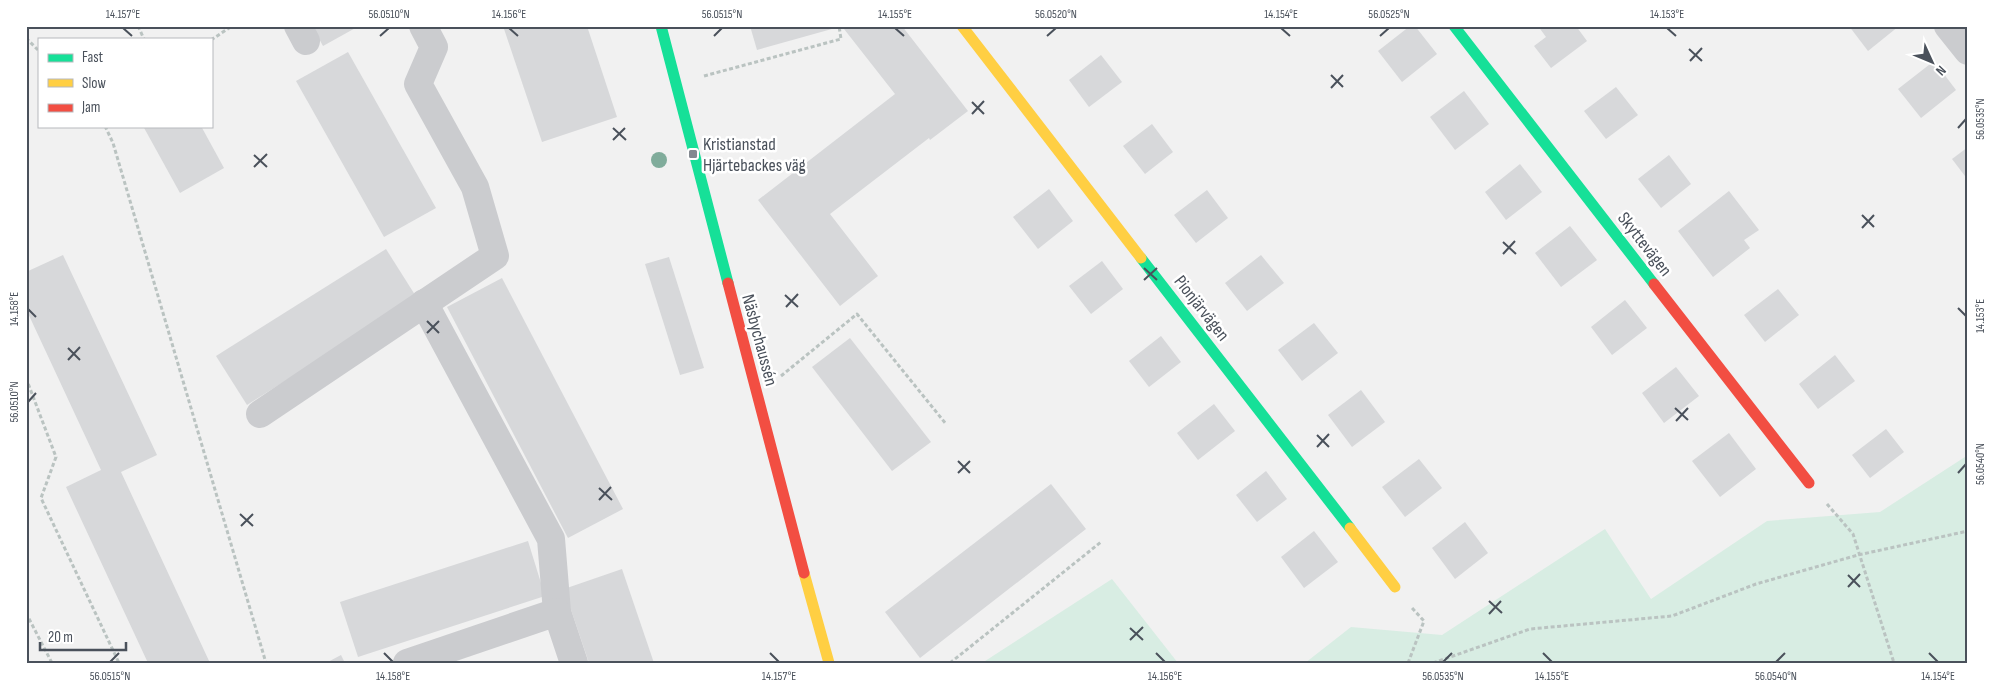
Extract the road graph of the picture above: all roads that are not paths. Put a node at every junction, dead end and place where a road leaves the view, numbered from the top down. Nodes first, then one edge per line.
1 (423, 26) edge
2 (661, 26) edge
3 (962, 26) edge
4 (1454, 26) edge
5 (1948, 26) edge
6 (1968, 51) edge
7 (424, 304) junction
8 (260, 414) dead end
9 (1809, 483) road end
10 (1395, 587) road end
11 (557, 612) junction
12 (407, 663) edge
13 (574, 663) edge
14 (829, 663) edge

1 - 7 street
2 - 14 street, Näsbychaussén
3 - 10 street, Pionjärvägen
4 - 9 street, Skyttevägen
5 - 6 street
7 - 8 street
7 - 11 street
11 - 12 street
11 - 13 street

